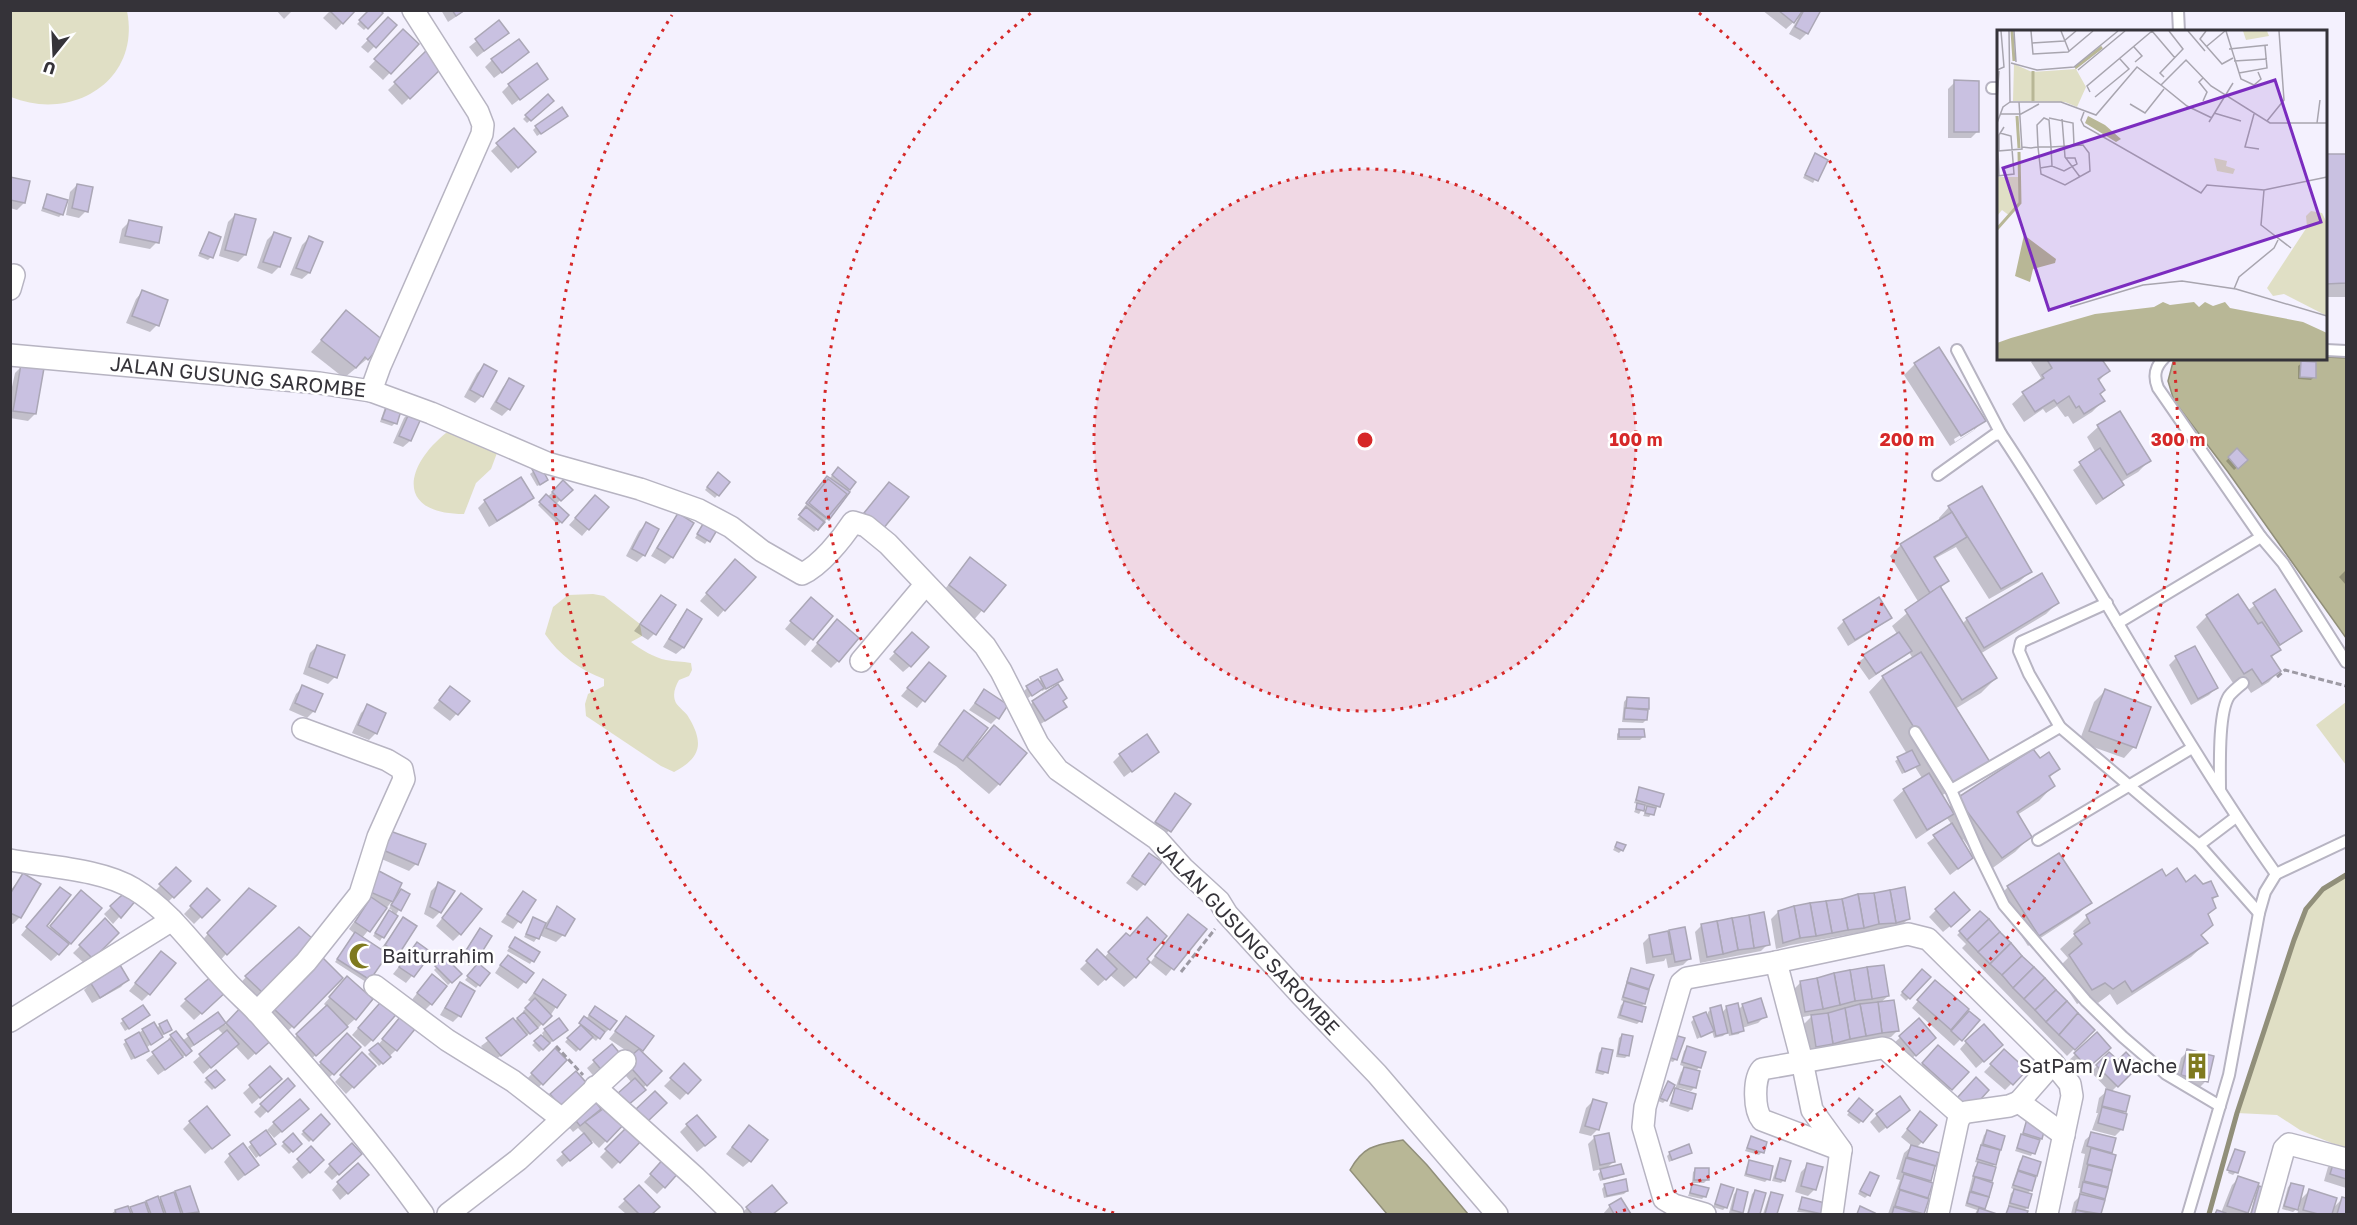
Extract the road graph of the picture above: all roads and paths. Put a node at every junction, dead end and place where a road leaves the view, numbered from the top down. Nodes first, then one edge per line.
1 (413, 10) edge
2 (2178, 10) edge
3 (2179, 30) edge
4 (1957, 350) dead end
5 (2327, 351) edge
6 (2346, 351) edge
7 (10, 355) edge
8 (2162, 360) edge
9 (371, 391) junction
10 (2001, 434) junction
11 (1938, 475) dead end
12 (2261, 537) junction
13 (925, 585) junction
14 (2107, 603) junction
15 (2118, 623) junction
16 (861, 661) dead end
17 (2346, 662) edge
18 (2277, 677) dead end
19 (2243, 683) dead end
20 (2346, 686) edge
21 (2060, 728) junction
22 (303, 729) dead end
23 (1915, 732) dead end
24 (2192, 748) junction
25 (2129, 786) junction
26 (1951, 790) junction
27 (2220, 790) junction
28 (2236, 817) junction
29 (2038, 840) dead end
30 (2346, 841) edge
31 (2199, 845) junction
32 (10, 860) edge
33 (2276, 874) junction
34 (2259, 913) junction
35 (1227, 914) junction
36 (172, 920) junction
37 (1776, 962) junction
38 (1180, 972) dead end
39 (375, 987) dead end
40 (257, 1012) junction
41 (10, 1021) edge
42 (556, 1046) dead end
43 (625, 1061) dead end
44 (1802, 1061) junction
45 (2053, 1063) junction
46 (595, 1087) junction
47 (2019, 1102) junction
48 (2220, 1106) junction
49 (1961, 1115) junction
50 (562, 1119) junction
51 (2064, 1135) junction
52 (1841, 1150) junction
53 (2346, 1159) edge
54 (423, 1215) edge
55 (447, 1215) edge
56 (733, 1215) edge
57 (1497, 1215) edge
58 (1705, 1215) edge
59 (1832, 1215) edge
60 (1938, 1215) edge
61 (2047, 1215) edge
62 (2188, 1215) edge
63 (2266, 1215) edge

1 - 9 street
2 - 3 lane
4 - 10 lane
5 - 6 lane
7 - 9 street, JALAN GUSUNG SAROMBE
8 - 12 lane
9 - 13 street, JALAN GUSUNG SAROMBE
10 - 11 lane
10 - 14 lane
12 - 15 lane
12 - 17 lane
13 - 16 street
13 - 35 street, JALAN GUSUNG SAROMBE
14 - 15 lane
14 - 21 lane
15 - 24 lane
18 - 20 path
19 - 27 lane
21 - 25 lane
21 - 26 lane
22 - 40 street
23 - 26 lane
24 - 25 lane
24 - 27 lane
25 - 29 lane
25 - 31 lane
26 - 48 lane
27 - 28 lane
28 - 31 lane
28 - 33 lane
30 - 33 lane
31 - 34 lane
32 - 36 street
33 - 34 lane
34 - 48 lane
35 - 38 path
35 - 57 street, JALAN GUSUNG SAROMBE
36 - 40 street
36 - 41 street
37 - 44 street
37 - 45 street
37 - 58 street
39 - 50 street
40 - 54 street
42 - 46 path
43 - 46 street
44 - 49 street
44 - 52 street
44 - 52 street
45 - 47 street
45 - 51 street
46 - 50 street
46 - 56 street
47 - 49 street
47 - 51 street
48 - 62 lane
49 - 60 street
50 - 55 street
51 - 61 street
52 - 59 street
53 - 63 street

